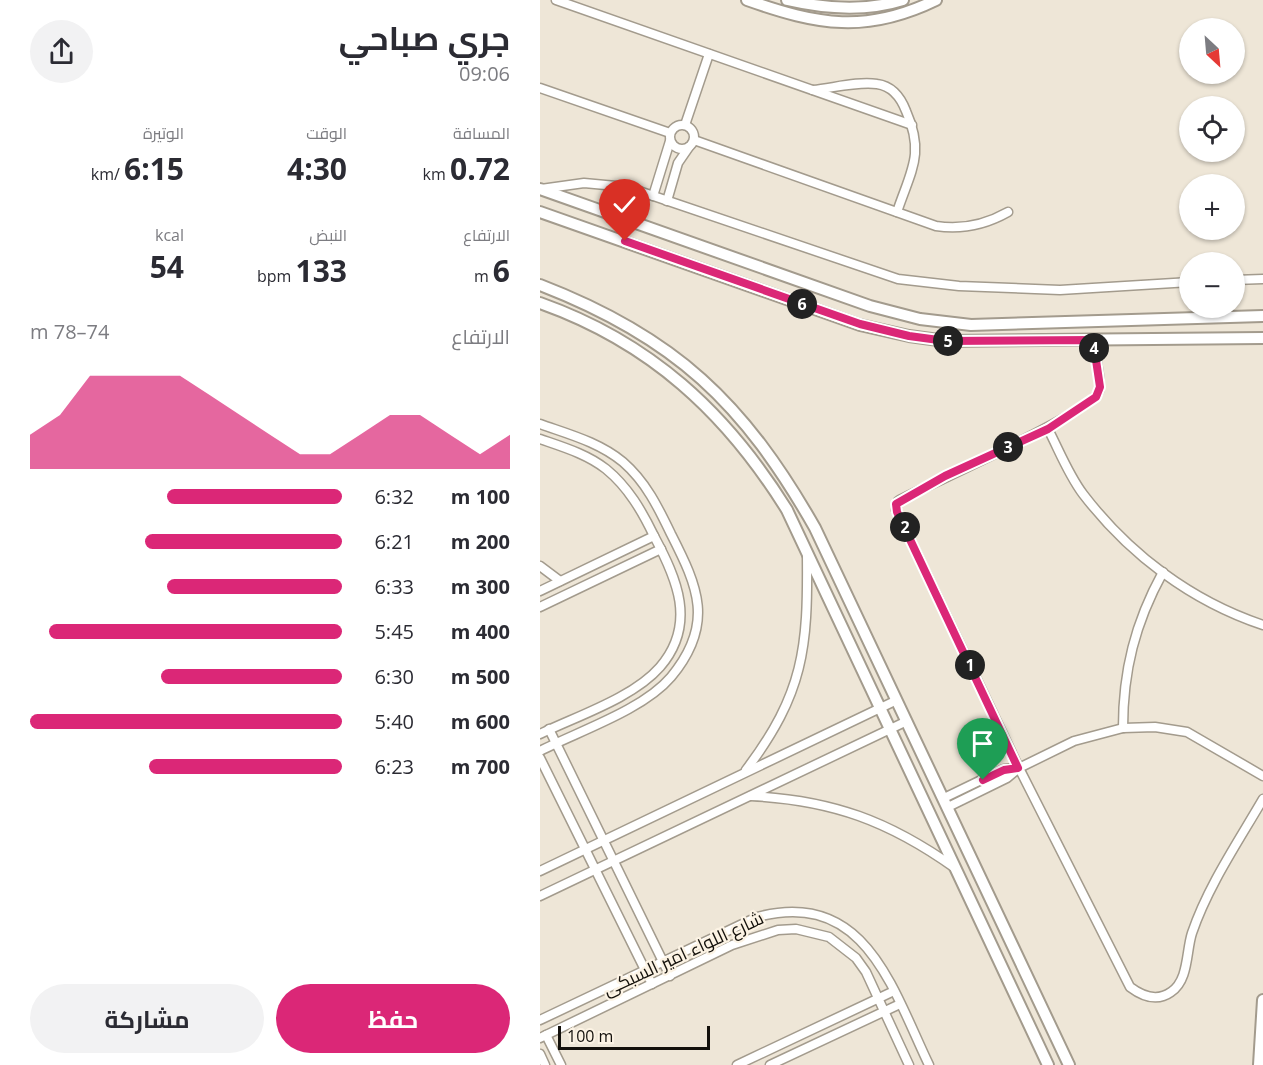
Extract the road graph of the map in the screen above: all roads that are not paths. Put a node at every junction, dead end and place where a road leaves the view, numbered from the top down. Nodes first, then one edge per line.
1 (556, 0) edge
2 (747, 0) edge
3 (787, 0) edge
4 (903, 0) edge
5 (936, 0) edge
6 (709, 54) junction
7 (540, 88) edge
8 (811, 90) junction
9 (912, 124) junction
10 (685, 125) junction
11 (670, 137) junction
12 (691, 143) junction
13 (540, 189) edge
14 (653, 196) junction
15 (667, 201) junction
16 (540, 212) edge
17 (897, 212) junction
18 (1008, 212) dead end
19 (1263, 279) edge
20 (1245, 280) edge
21 (1179, 283) edge
22 (540, 285) edge
23 (540, 303) edge
24 (1263, 315) edge
25 (1263, 338) edge
26 (1093, 340) junction
27 (540, 424) edge
28 (1048, 429) junction
29 (540, 439) edge
30 (654, 536) junction
31 (661, 549) junction
32 (807, 554) junction
33 (540, 566) edge
34 (1163, 572) junction
35 (560, 581) junction
36 (540, 591) edge
37 (540, 607) edge
38 (1263, 625) edge
39 (897, 700) junction
40 (880, 706) junction
41 (907, 721) junction
42 (890, 728) junction
43 (1123, 728) junction
44 (544, 732) edge
45 (555, 743) junction
46 (540, 751) edge
47 (540, 758) edge
48 (1018, 768) junction
49 (744, 772) junction
50 (1263, 776) edge
51 (747, 796) junction
52 (1263, 799) edge
53 (946, 802) junction
54 (603, 840) junction
55 (586, 849) junction
56 (613, 861) junction
57 (596, 869) junction
58 (956, 869) junction
59 (540, 871) edge
60 (540, 896) edge
61 (726, 929) junction
62 (732, 945) junction
63 (662, 961) junction
64 (645, 969) junction
65 (670, 975) junction
66 (652, 984) junction
67 (894, 991) junction
68 (878, 999) junction
69 (1263, 1000) edge
70 (900, 1004) junction
71 (884, 1011) junction
72 (540, 1020) edge
73 (543, 1037) edge
74 (779, 1046) junction
75 (765, 1052) junction
76 (540, 1054) edge
77 (786, 1062) edge
78 (545, 1065) edge
79 (561, 1065) edge
80 (737, 1065) edge
81 (771, 1065) edge
82 (909, 1065) edge
83 (929, 1065) edge
84 (1048, 1065) edge
85 (1069, 1065) edge
86 (1259, 1065) edge

1 - 6 street
2 - 5 street
3 - 4 street
6 - 8 street
6 - 10 street
7 - 11 street
8 - 9 street
8 - 9 street
9 - 17 street
10 - 11 street
10 - 12 street
11 - 12 street
11 - 14 street
12 - 15 street
12 - 17 street
13 - 14 street
13 - 24 street
14 - 15 street
15 - 21 street
16 - 26 street
17 - 18 street
19 - 20 street
22 - 39 street
23 - 32 street
25 - 26 street
26 - 28 street
27 - 45 street
28 - 34 street
28 - 48 street
29 - 30 street
30 - 31 street
30 - 35 street
31 - 37 street
31 - 44 street
32 - 40 street
32 - 49 street
33 - 35 street
34 - 38 street
34 - 43 street
35 - 36 street
39 - 40 street
39 - 41 street
40 - 42 street
40 - 49 street
41 - 42 street
41 - 53 street
42 - 51 street
42 - 58 street
43 - 48 street
43 - 50 street
44 - 45 street
45 - 46 street
45 - 54 street
47 - 55 street
48 - 52 street
48 - 53 street
49 - 54 street
51 - 56 street
51 - 58 street
53 - 85 street
54 - 55 street
54 - 56 street
55 - 57 street
55 - 59 street
56 - 57 street
56 - 63 street
57 - 60 street
57 - 64 street
58 - 84 street
61 - 62 street
61 - 63 street, شارع اللواء امير السبكى
61 - 67 street, شارع اللواء امير السبكى
62 - 65 street, شارع اللواء امير السبكى
62 - 68 street, شارع اللواء امير السبكى
63 - 64 street, شارع اللواء امير السبكى
63 - 65 street
64 - 66 street
64 - 72 street, شارع اللواء امير السبكى
65 - 66 street, شارع اللواء امير السبكى
66 - 73 street, شارع اللواء امير السبكى
67 - 68 street
67 - 70 street, شارع اللواء امير السبكى
68 - 71 street, شارع اللواء امير السبكى
68 - 74 street
69 - 86 street
70 - 71 street
70 - 83 street, شارع اللواء امير السبكى
71 - 77 street
71 - 82 street, شارع اللواء امير السبكى
73 - 79 street
74 - 75 street
74 - 77 street
75 - 80 street
75 - 81 street
76 - 78 street
77 - 81 street

